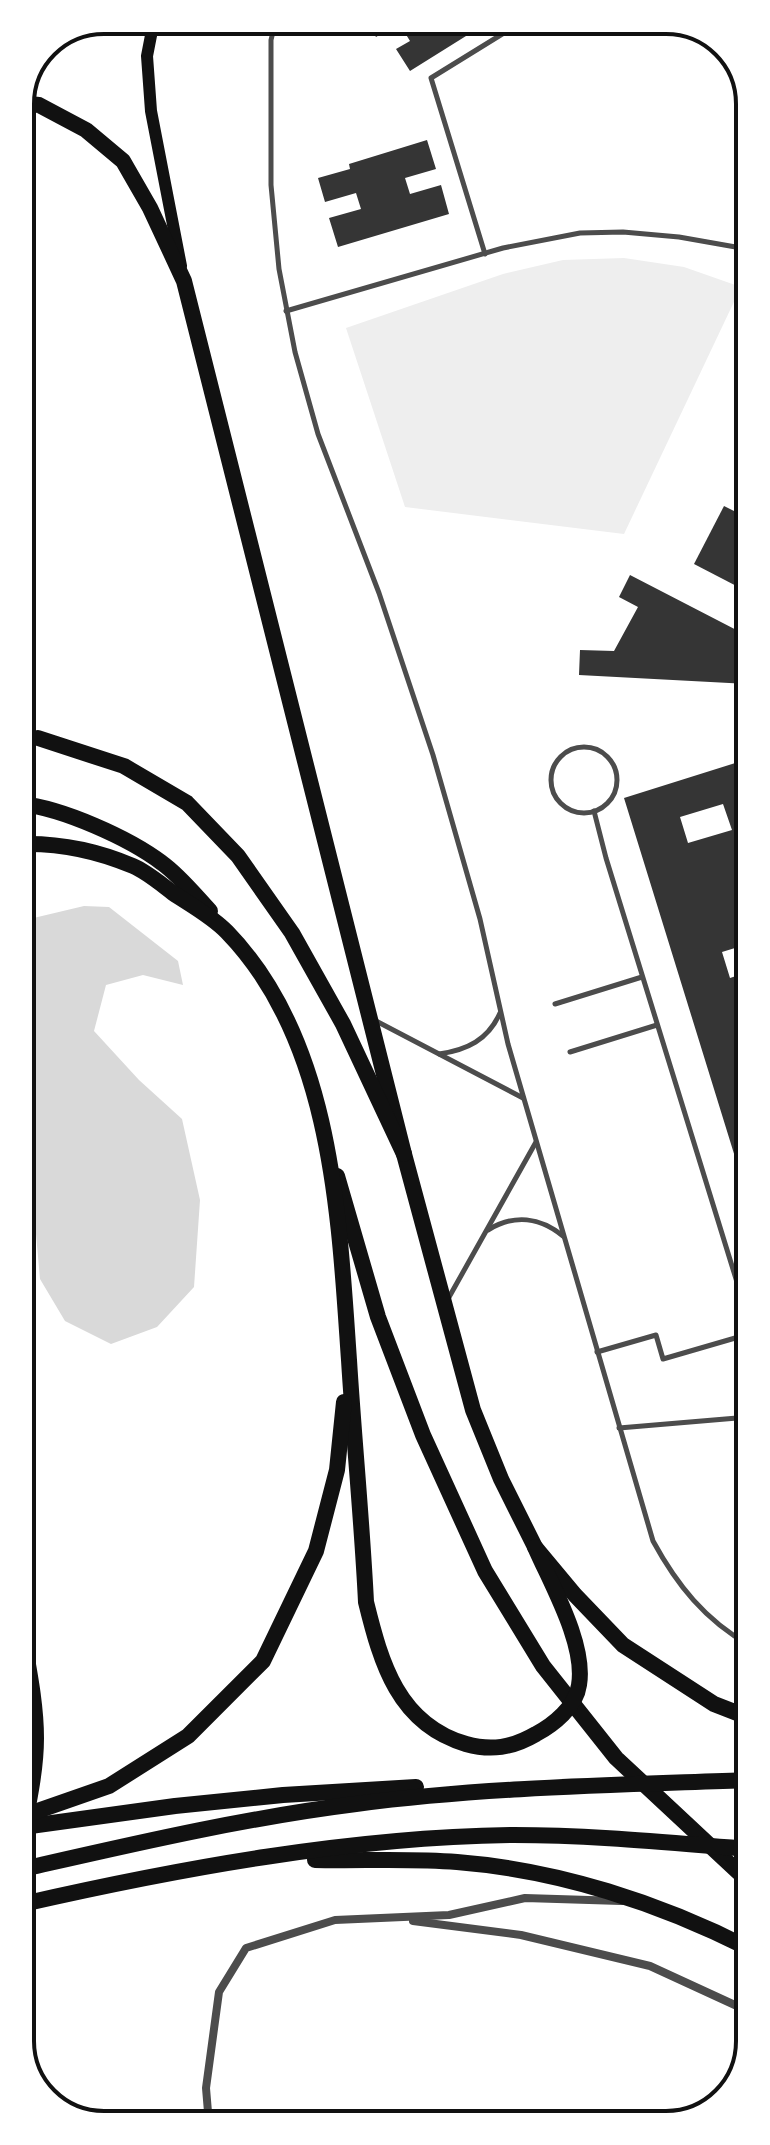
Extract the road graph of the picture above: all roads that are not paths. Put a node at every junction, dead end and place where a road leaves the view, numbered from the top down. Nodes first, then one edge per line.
1 (151, 34) edge
2 (272, 34) edge
3 (502, 34) edge
4 (34, 104) edge
5 (736, 247) edge
6 (485, 254) junction
7 (184, 281) junction
8 (286, 311) junction
9 (38, 738) dead end
10 (34, 805) edge
11 (594, 811) junction
12 (34, 844) edge
13 (226, 931) junction
14 (642, 977) junction
15 (555, 1004) dead end
16 (501, 1012) junction
17 (372, 1019) junction
18 (657, 1025) junction
19 (570, 1052) dead end
20 (439, 1054) junction
21 (524, 1099) junction
22 (327, 1140) junction
23 (536, 1142) junction
24 (404, 1154) junction
25 (487, 1230) junction
26 (563, 1236) junction
27 (736, 1279) edge
28 (445, 1304) junction
29 (736, 1338) edge
30 (597, 1352) junction
31 (348, 1356) junction
32 (736, 1418) edge
33 (619, 1428) junction
34 (535, 1547) junction
35 (736, 1636) edge
36 (736, 1713) edge
37 (34, 1715) edge
38 (34, 1763) edge
39 (736, 1781) edge
40 (509, 1789) junction
41 (34, 1812) edge
42 (34, 1827) edge
43 (736, 1848) edge
44 (246, 1859) junction
45 (34, 1867) edge
46 (736, 1870) edge
47 (34, 1902) edge
48 (638, 1902) junction
49 (389, 1917) junction
50 (736, 1942) edge
51 (736, 2006) edge
52 (208, 2111) edge

1 - 7 main road
2 - 8 lane
3 - 6 lane
4 - 7 highway
5 - 6 lane
6 - 8 lane
7 - 17 highway
8 - 16 lane
9 - 24 highway
10 - 13 highway
11 - 11 lane
11 - 14 lane
12 - 13 highway
13 - 22 highway
14 - 15 lane
14 - 18 lane
16 - 20 lane
16 - 21 lane
17 - 20 lane
17 - 24 highway
18 - 19 lane
18 - 27 lane
20 - 21 lane
21 - 23 lane
22 - 31 highway
22 - 46 highway
23 - 25 lane
23 - 26 lane
24 - 28 highway
25 - 26 lane
25 - 28 lane
26 - 30 lane
28 - 34 highway
29 - 30 lane
30 - 33 lane
31 - 34 highway
31 - 41 highway
32 - 33 lane
33 - 35 lane
34 - 36 highway
37 - 38 highway
39 - 40 highway
40 - 42 highway
40 - 45 highway
43 - 44 highway
44 - 47 highway
44 - 48 highway
48 - 49 street
48 - 50 highway
49 - 51 street
49 - 52 street

